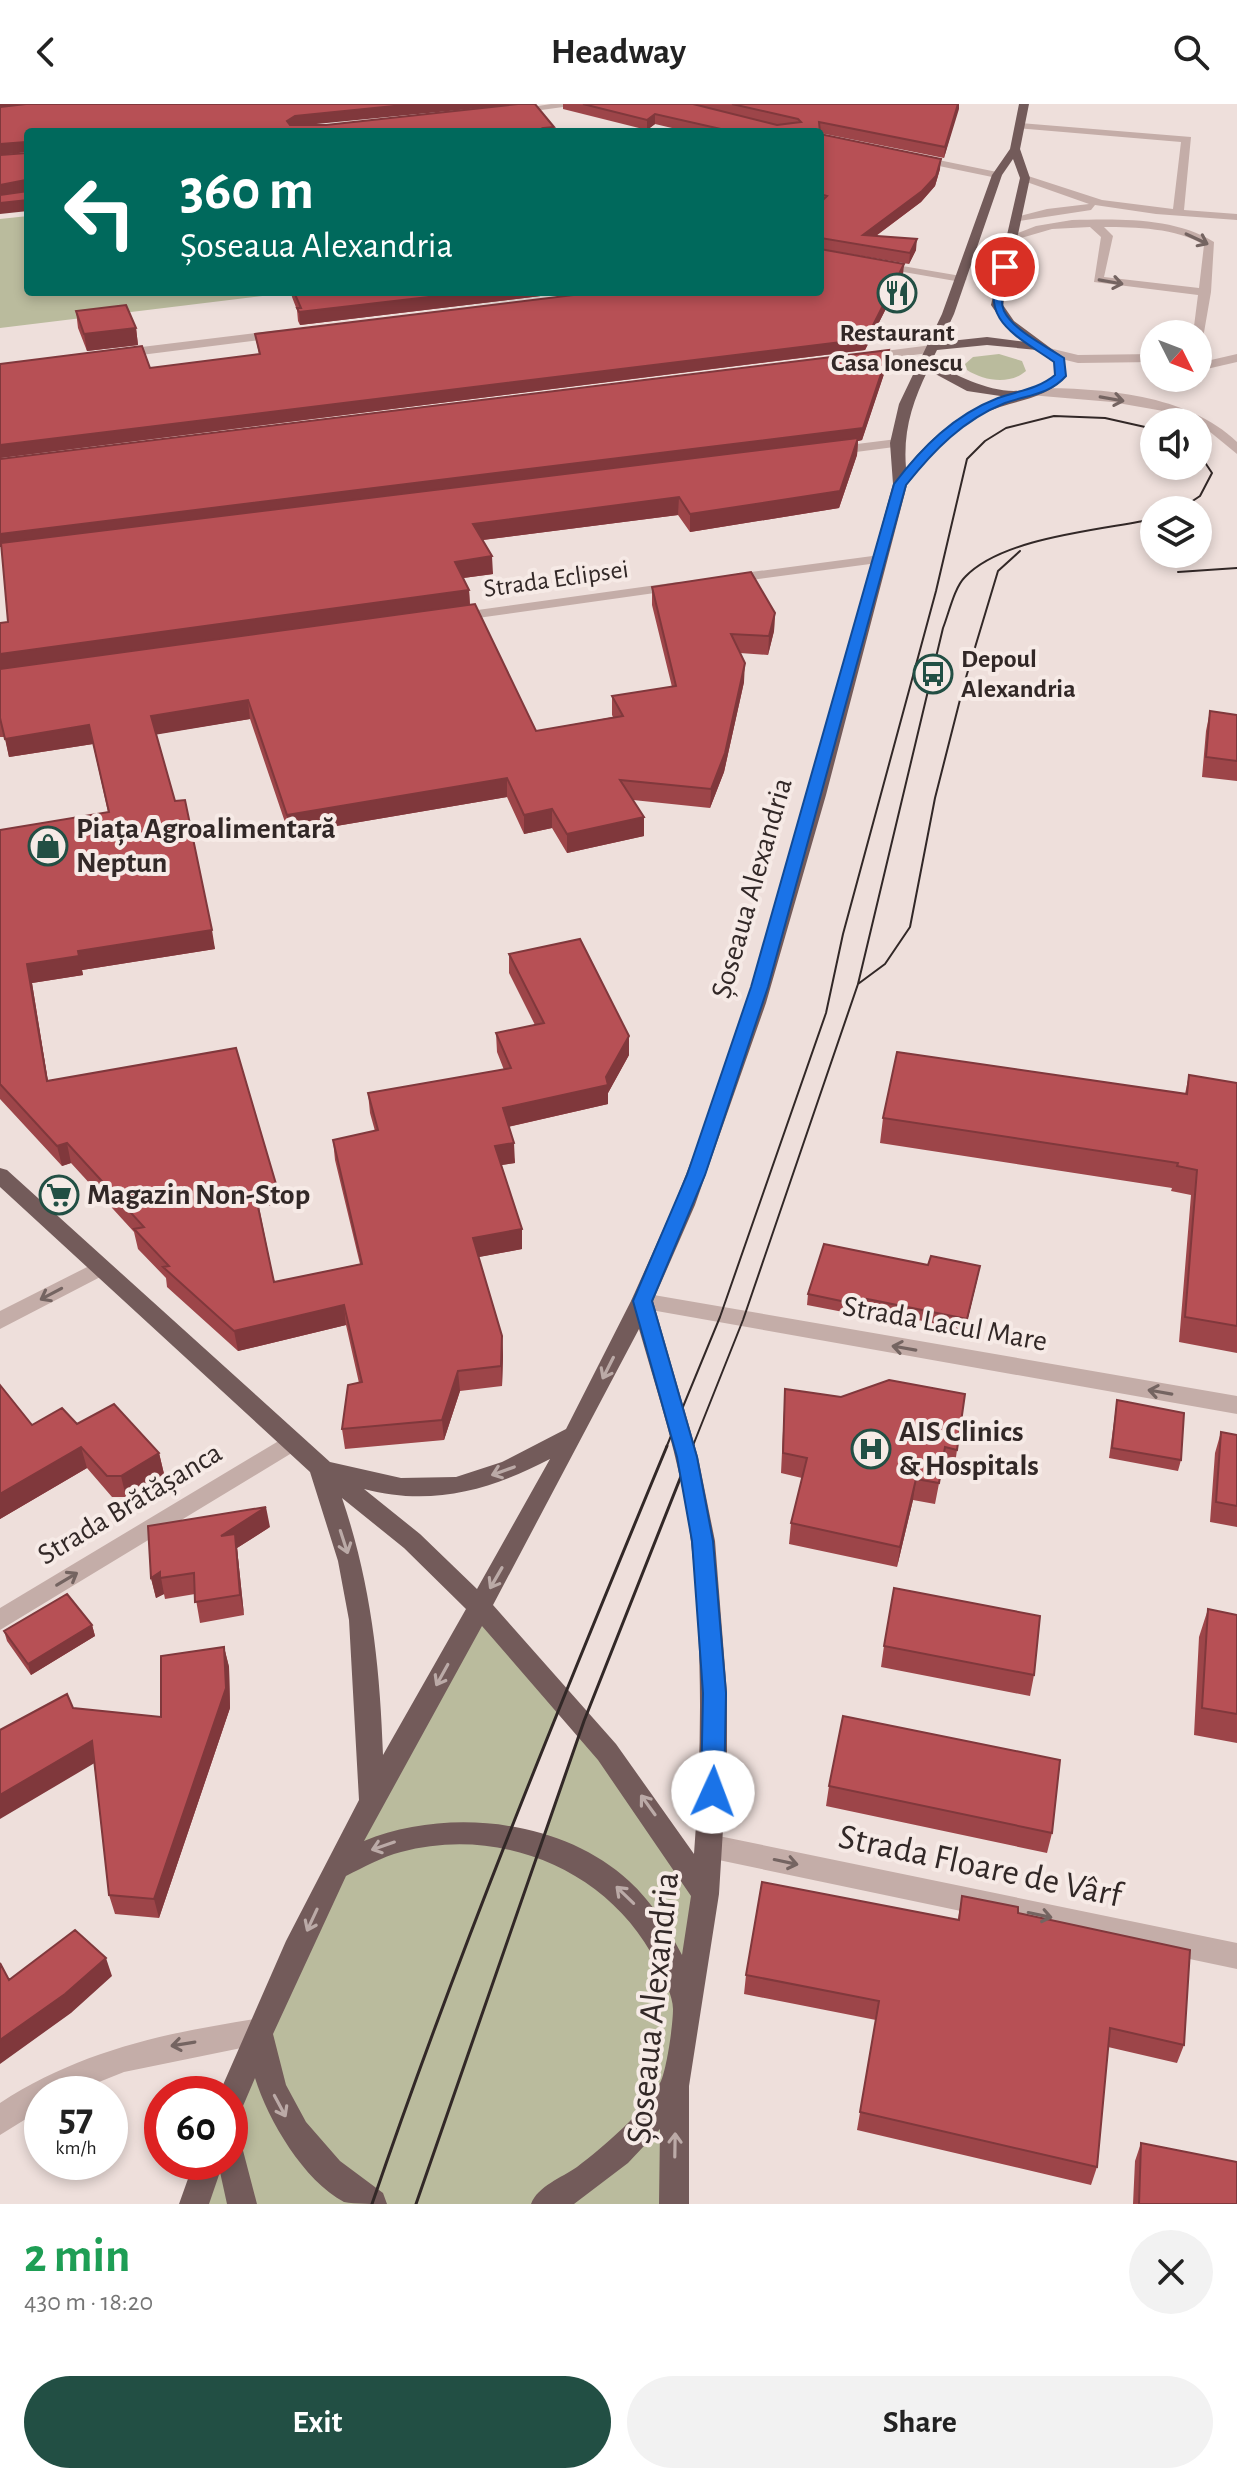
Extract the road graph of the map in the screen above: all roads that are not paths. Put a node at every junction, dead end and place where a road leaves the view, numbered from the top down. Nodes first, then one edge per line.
1 (580, 104) edge
2 (1024, 104) edge
3 (501, 112) edge
4 (1020, 126) junction
5 (1015, 149) junction
6 (897, 154) edge
7 (997, 175) junction
8 (1025, 178) junction
9 (1107, 206) junction
10 (1178, 212) junction
11 (1237, 217) edge
12 (1016, 220) junction
13 (1094, 224) junction
14 (1011, 238) junction
15 (868, 263) edge
16 (961, 279) junction
17 (1205, 292) junction
18 (1201, 320) edge
19 (297, 332) edge
20 (932, 348) junction
21 (109, 355) edge
22 (1055, 356) junction
23 (1140, 358) edge
24 (1237, 358) edge
25 (845, 360) edge
26 (924, 363) junction
27 (1212, 364) edge
28 (1140, 366) edge
29 (1212, 370) edge
30 (1237, 373) edge
31 (1035, 392) junction
32 (1018, 395) junction
33 (897, 443) junction
34 (1237, 450) edge
35 (825, 452) edge
36 (900, 484) junction
37 (880, 559) junction
38 (443, 619) edge
39 (0, 1175) edge
40 (101, 1268) junction
41 (642, 1301) junction
42 (0, 1321) edge
43 (1237, 1405) edge
44 (573, 1436) junction
45 (292, 1442) junction
46 (320, 1468) junction
47 (479, 1607) junction
48 (0, 1620) edge
49 (372, 1800) junction
50 (709, 1846) junction
51 (336, 1868) junction
52 (705, 1894) junction
53 (1237, 1956) edge
54 (689, 2010) junction
55 (260, 2032) junction
56 (241, 2076) edge
57 (675, 2086) junction
58 (0, 2120) edge
59 (203, 2180) edge
60 (237, 2180) edge
61 (194, 2204) edge
62 (242, 2204) edge
63 (372, 2204) edge
64 (546, 2204) edge
65 (674, 2204) edge

1 - 3 street
2 - 4 main road, Șoseaua Alexandria
4 - 5 main road, Șoseaua Alexandria
4 - 10 street
5 - 7 main road, Șoseaua Alexandria
5 - 8 main road
6 - 7 street
7 - 16 main road, Șoseaua Alexandria
8 - 9 street
8 - 12 main road
9 - 10 street
9 - 12 street
10 - 11 street
12 - 14 main road
13 - 14 street
13 -> 17 street
13 -> 17 street
14 - 22 main road
15 - 16 street
16 - 20 main road, Șoseaua Alexandria
17 - 18 street
19 - 21 street
20 - 22 main road
20 - 25 street
20 - 26 main road, Șoseaua Alexandria
22 - 23 street
22 - 28 street
22 - 31 main road
24 - 27 street
26 - 32 main road
26 - 33 main road, Șoseaua Alexandria
29 - 30 street
31 - 32 main road, Șoseaua Alexandria
31 -> 34 street
32 - 36 main road, Șoseaua Alexandria
33 - 35 street
33 - 36 main road, Șoseaua Alexandria
36 - 37 main road, Șoseaua Alexandria
37 - 38 street, Strada Eclipsei
37 - 41 main road, Șoseaua Alexandria
39 - 40 main road
40 -> 42 street
40 - 45 main road
43 -> 41 street, Strada Lacul Mare
41 -> 44 main road, Șoseaua Alexandria
41 - 50 main road, Șoseaua Alexandria
44 -> 46 main road
44 -> 47 main road, Șoseaua Alexandria
45 - 46 main road
48 -> 45 street, Strada Brătășanca
46 - 47 main road
46 -> 49 main road
47 -> 49 main road, Șoseaua Alexandria
52 -> 47 main road
49 - 51 main road, Șoseaua Alexandria
50 - 52 main road, Șoseaua Alexandria
50 -> 53 street, Strada Floare de Vârf
54 -> 51 main road
51 -> 55 main road, Șoseaua Alexandria
52 - 54 main road, Șoseaua Alexandria
54 - 57 main road, Șoseaua Alexandria
55 - 56 main road, Șoseaua Alexandria
55 -> 58 street
55 -> 63 main road
57 - 64 main road
65 -> 57 main road, Șoseaua Alexandria
59 - 61 main road
60 - 62 main road

